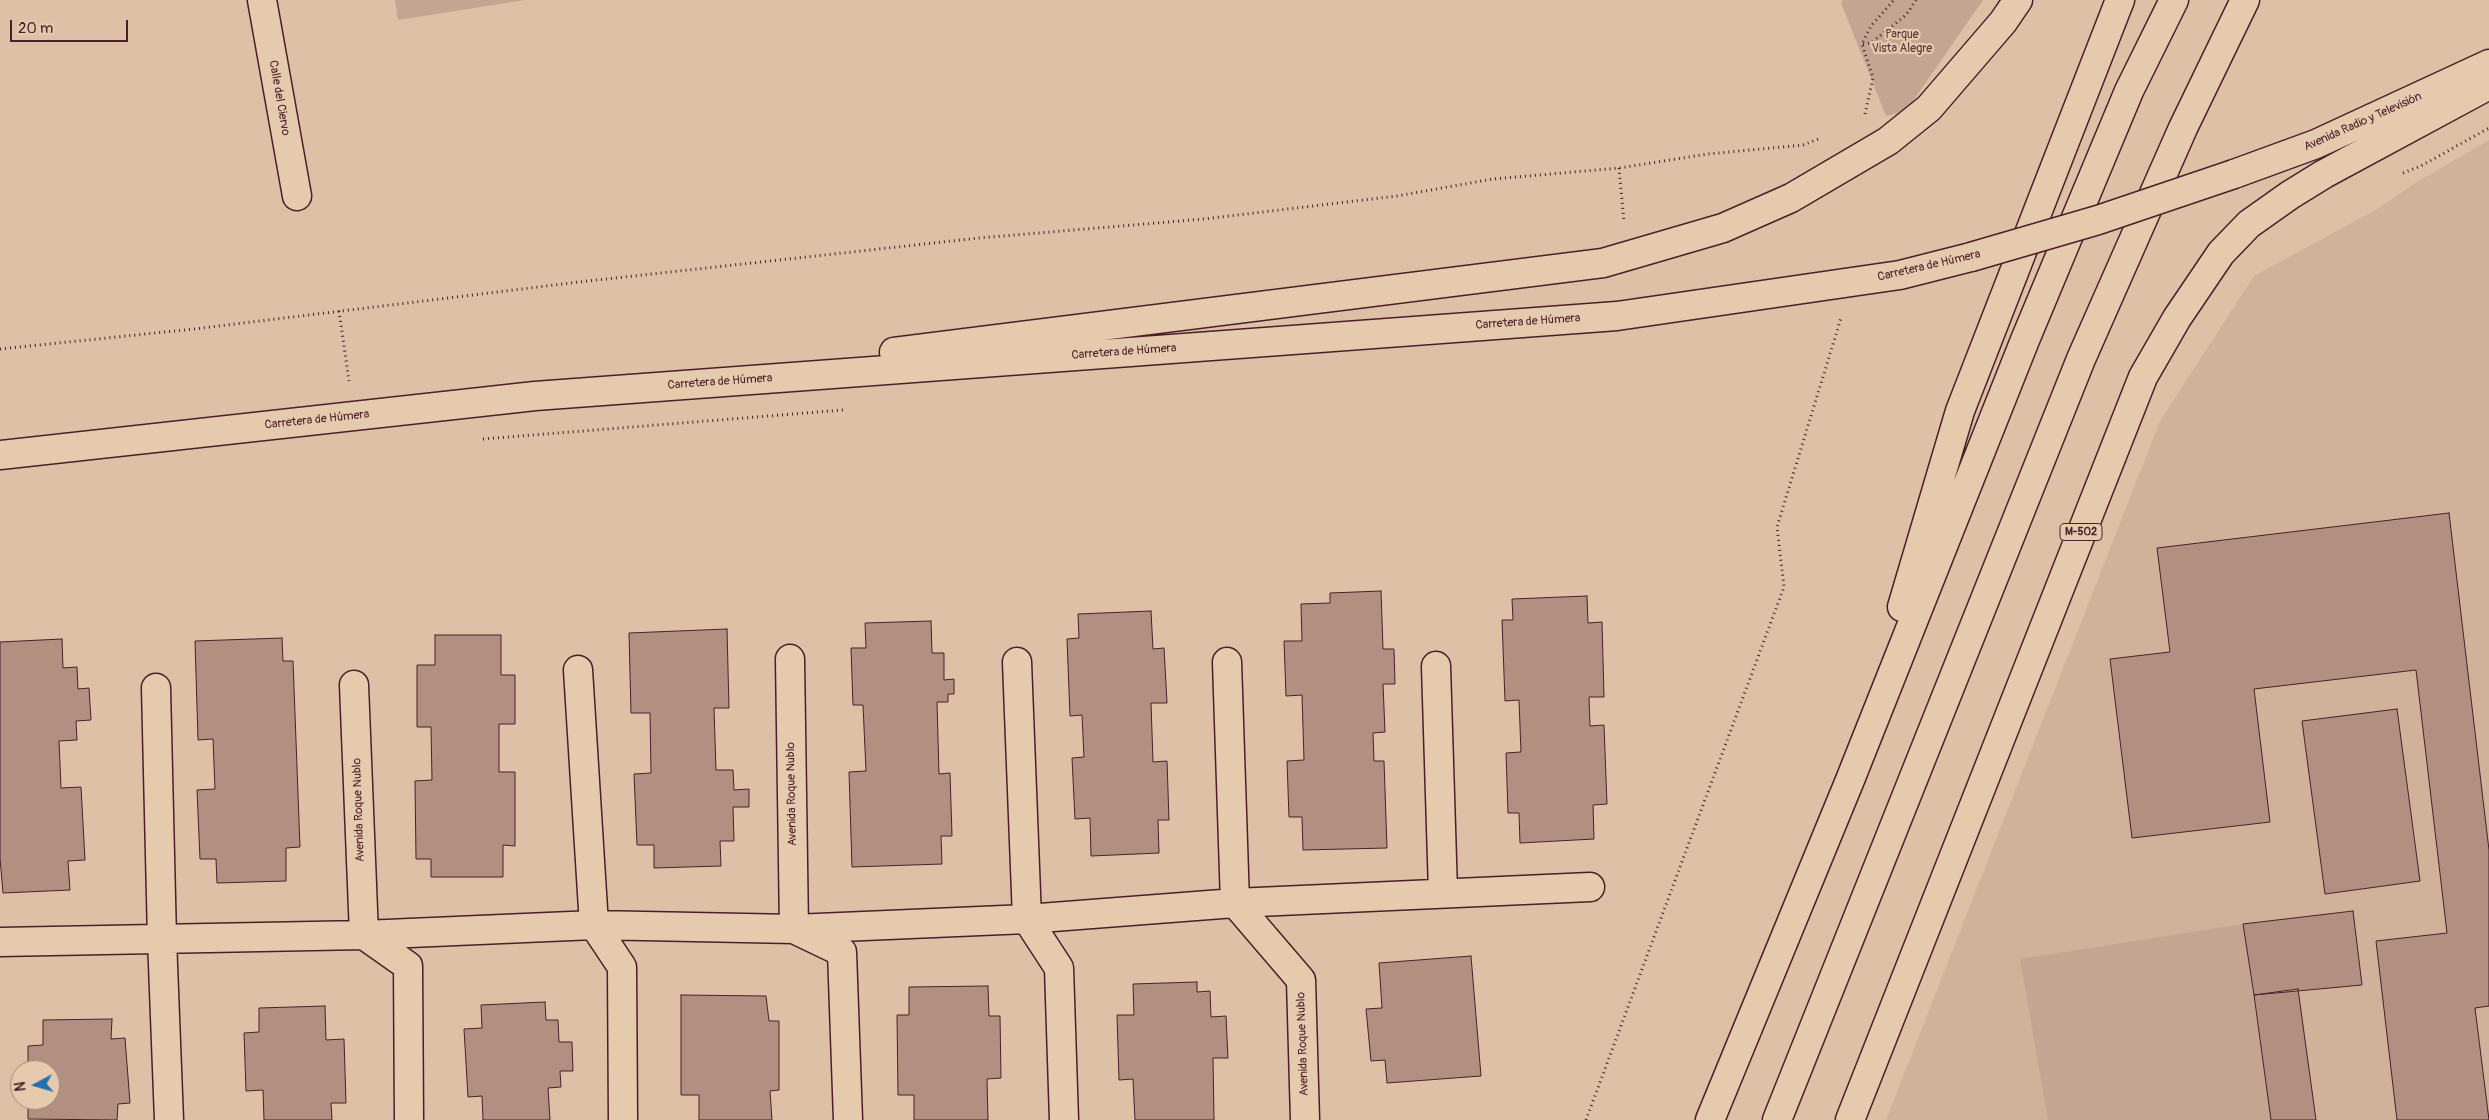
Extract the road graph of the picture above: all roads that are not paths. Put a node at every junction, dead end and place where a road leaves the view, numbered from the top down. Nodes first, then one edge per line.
1 (262, 0) edge
2 (2018, 0) edge
3 (2120, 0) edge
4 (2174, 0) edge
5 (2245, 0) edge
6 (2489, 64) edge
7 (2489, 85) edge
8 (2234, 174) joint
9 (297, 196) dead end
10 (535, 396) junction
11 (0, 455) edge
12 (790, 659) dead end
13 (1017, 662) dead end
14 (1227, 662) dead end
15 (1436, 666) dead end
16 (578, 670) dead end
17 (354, 684) dead end
18 (156, 688) dead end
19 (1850, 780) junction
20 (1590, 887) dead end
21 (1443, 892) junction
22 (1235, 902) junction
23 (1027, 919) junction
24 (594, 925) junction
25 (794, 929) junction
26 (364, 935) junction
27 (162, 939) junction
28 (0, 942) edge
29 (169, 1120) edge
30 (408, 1120) edge
31 (623, 1120) edge
32 (848, 1120) edge
33 (1064, 1120) edge
34 (1305, 1120) edge
35 (1710, 1120) edge
36 (1778, 1120) edge
37 (1850, 1120) edge

1 - 9 main road, Calle del Ciervo
2 - 10 main road
3 - 19 main road
4 - 19 main road
5 - 36 main road
6 - 8 main road, Avenida Radio y Televisión
7 - 37 main road, M-502
8 - 10 main road, Carretera de Húmera, bridge
10 - 11 main road, Carretera de Húmera
12 - 25 main road, Avenida Roque Nublo
13 - 23 main road
14 - 22 main road
15 - 21 main road
16 - 24 main road
17 - 26 main road, Avenida Roque Nublo
18 - 27 main road
19 - 35 main road
20 - 21 main road
21 - 22 main road
22 - 23 main road
22 - 34 main road, Avenida Roque Nublo
23 - 25 main road
23 - 33 main road
24 - 25 main road
24 - 26 main road
24 - 31 main road
25 - 32 main road
26 - 27 main road
26 - 30 main road
27 - 28 main road
27 - 29 main road

